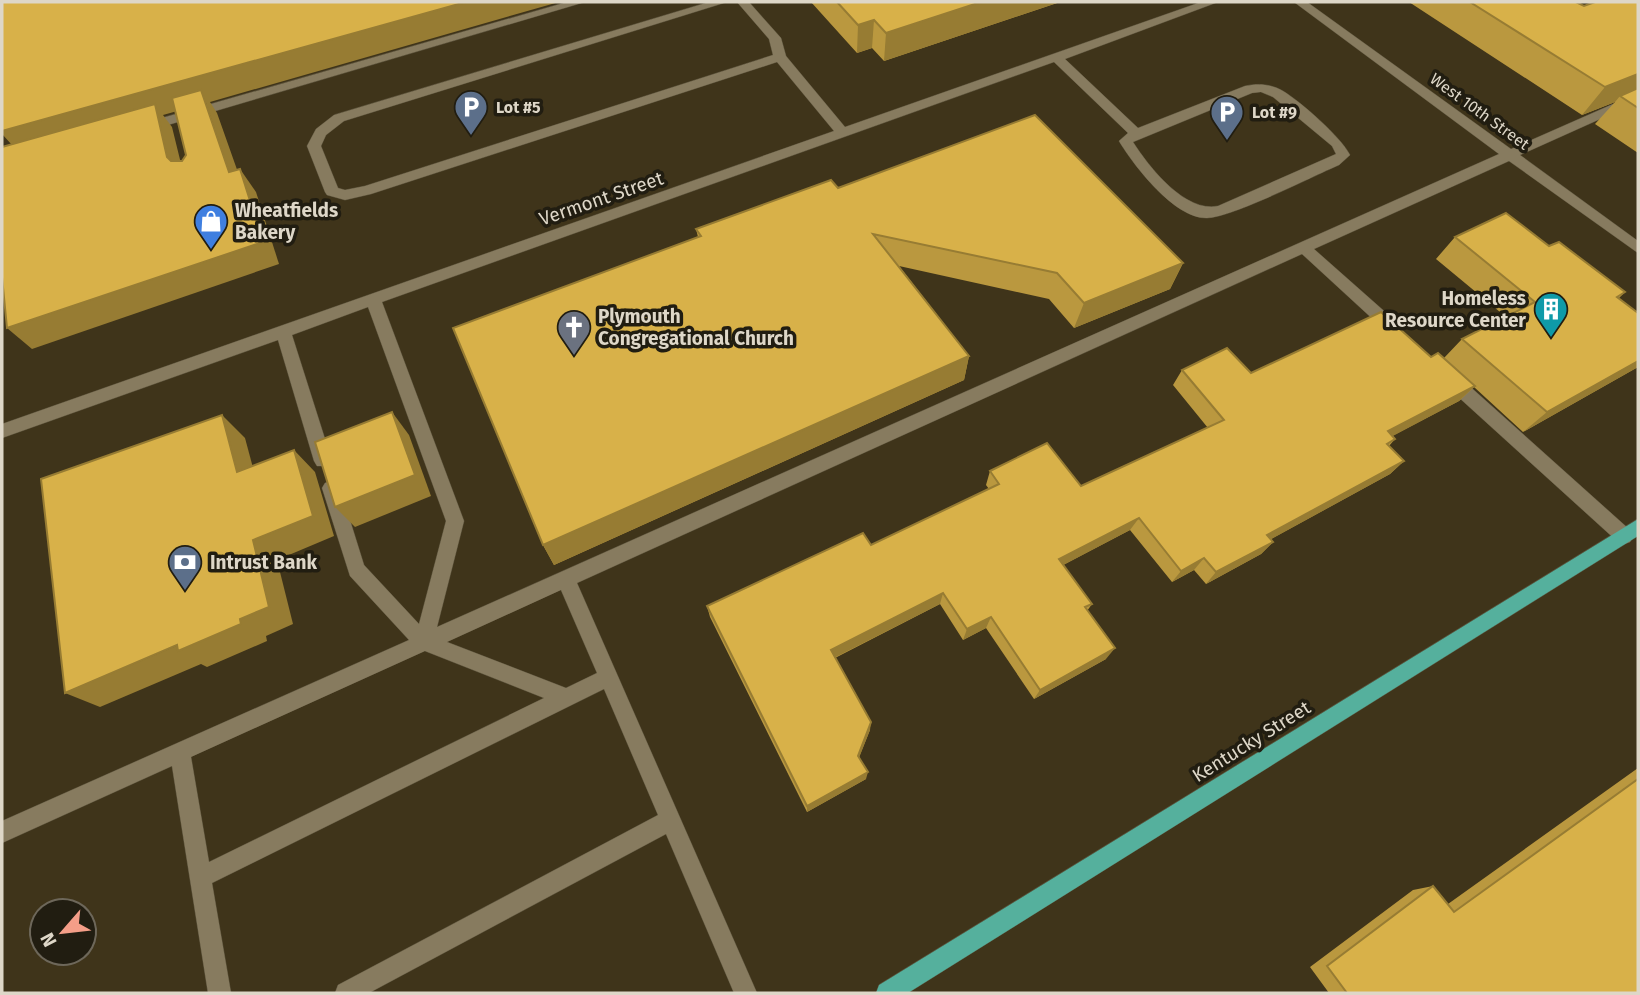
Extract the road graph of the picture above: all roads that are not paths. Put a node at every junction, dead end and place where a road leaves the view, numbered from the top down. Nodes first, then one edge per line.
1 (579, 2) edge
2 (721, 2) edge
3 (743, 2) edge
4 (1212, 2) edge
5 (1300, 2) edge
6 (780, 57) junction
7 (1056, 57) junction
8 (1638, 97) edge
9 (128, 133) edge
10 (843, 133) junction
11 (1136, 134) junction
12 (1509, 154) junction
13 (1303, 247) junction
14 (1638, 248) edge
15 (373, 299) junction
16 (283, 331) junction
17 (1407, 341) edge
18 (1438, 369) edge
19 (2, 431) edge
20 (1631, 532) edge
21 (566, 579) junction
22 (424, 642) junction
23 (609, 677) junction
24 (568, 698) junction
25 (180, 752) junction
26 (670, 820) junction
27 (2, 832) edge
28 (200, 878) junction
29 (219, 993) edge
30 (346, 993) edge
31 (746, 993) edge
32 (887, 993) edge

1 - 9 street
2 - 6 street
3 - 6 street
4 - 7 street, Vermont Street
5 - 12 street, West 10th Street
6 - 10 street
7 - 10 street, Vermont Street
7 - 11 street
8 - 12 street
10 - 15 street, Vermont Street
11 - 11 street
12 - 13 street
12 - 14 street, West 10th Street
13 - 17 street
13 - 21 street
15 - 16 street, Vermont Street
15 - 22 street
16 - 19 street, Vermont Street
16 - 22 street
18 - 20 street
20 - 32 main road, Kentucky Street
21 - 22 street
21 - 23 street
22 - 24 street
22 - 25 street
23 - 24 street
23 - 26 street
24 - 28 street
25 - 27 street
25 - 28 street
26 - 30 street
26 - 31 street
28 - 29 street

